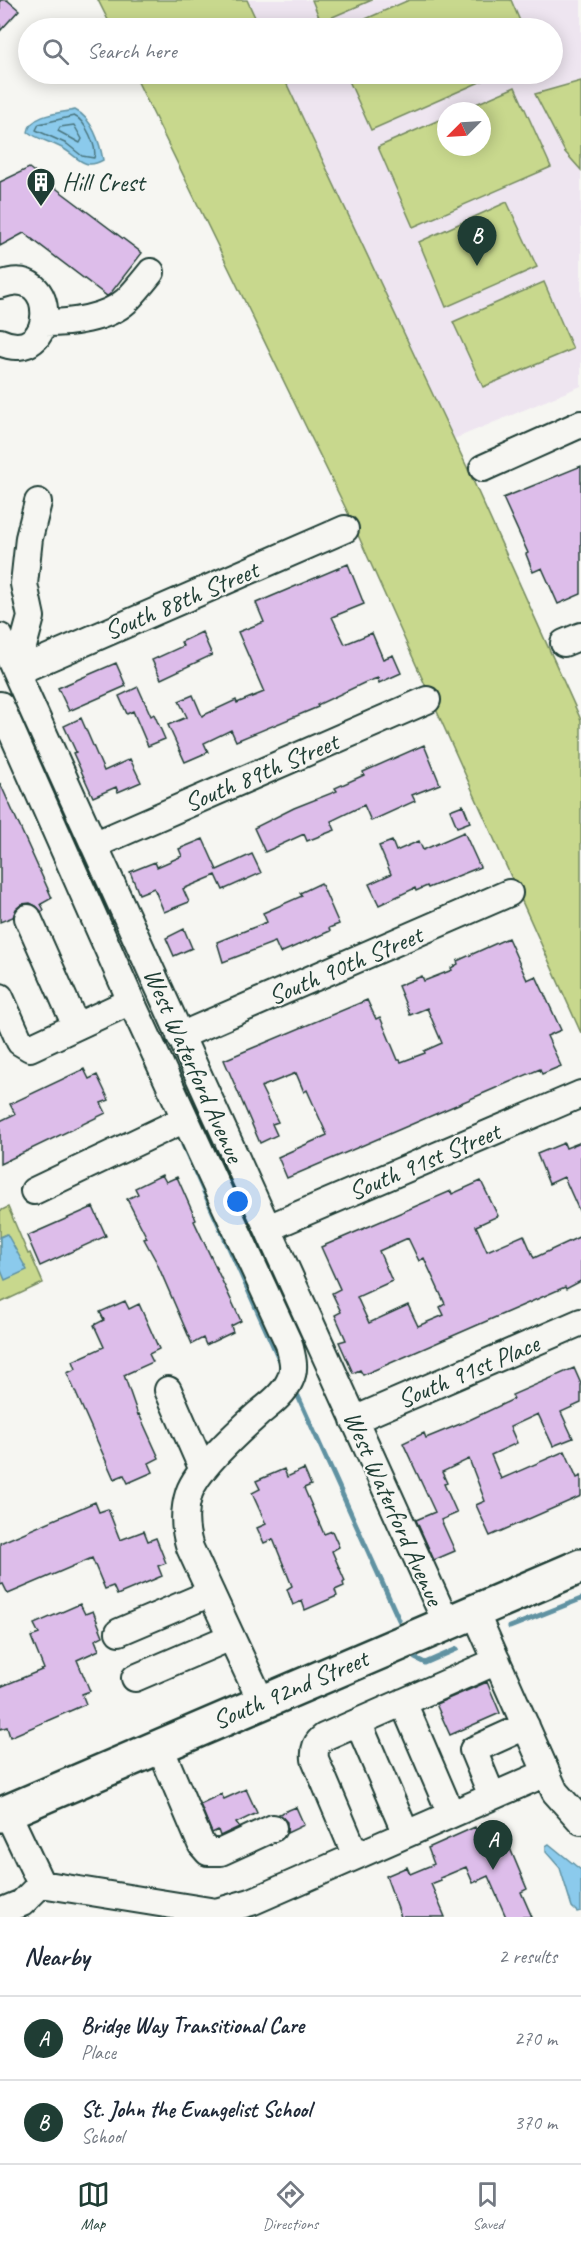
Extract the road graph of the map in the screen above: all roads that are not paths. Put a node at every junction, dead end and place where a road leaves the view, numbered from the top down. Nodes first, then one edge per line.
1 (151, 272) dead end
2 (0, 285) edge
3 (45, 323) junction
4 (0, 342) edge
5 (581, 424) edge
6 (483, 468) dead end
7 (38, 502) dead end
8 (345, 529) dead end
9 (0, 637) edge
10 (16, 672) junction
11 (427, 700) dead end
12 (0, 705) edge
13 (94, 845) junction
14 (510, 893) dead end
15 (28, 918) dead end
16 (0, 997) edge
17 (131, 1001) junction
18 (76, 1026) junction
19 (180, 1036) junction
20 (581, 1094) edge
21 (185, 1119) junction
22 (34, 1191) dead end
23 (268, 1228) junction
24 (581, 1322) edge
25 (168, 1390) dead end
26 (354, 1420) junction
27 (203, 1470) junction
28 (581, 1566) edge
29 (211, 1593) junction
30 (460, 1616) junction
31 (119, 1632) dead end
32 (231, 1637) junction
33 (497, 1661) junction
34 (135, 1678) dead end
35 (261, 1701) junction
36 (403, 1702) junction
37 (358, 1722) junction
38 (526, 1726) junction
39 (159, 1745) junction
40 (546, 1773) junction
41 (492, 1796) junction
42 (4, 1813) edge
43 (451, 1814) junction
44 (581, 1821) edge
45 (273, 1828) dead end
46 (406, 1834) junction
47 (356, 1856) junction
48 (41, 1884) junction
49 (144, 1909) edge
50 (254, 1909) edge
51 (0, 1912) edge

1 - 3 street
2 - 3 street
3 - 4 street
5 - 6 street
7 - 10 street
8 - 10 street, South 88th Street
9 - 10 street, West Waterford Avenue
10 - 13 street, West Waterford Avenue
11 - 13 street, South 89th Street
12 - 17 street
13 - 19 street, West Waterford Avenue
14 - 19 street, South 90th Street
15 - 18 street
16 - 18 street
17 - 18 street
17 - 21 street
19 - 23 street, West Waterford Avenue
20 - 23 street, South 91st Street
21 - 22 street
21 - 27 street
23 - 26 street, West Waterford Avenue
24 - 26 street, South 91st Place
25 - 27 street
26 - 30 street, West Waterford Avenue
27 - 29 street
28 - 30 main road, South 92nd Street
29 - 31 street
29 - 32 street
30 - 33 street, West Waterford Avenue
30 - 35 main road, South 92nd Street
32 - 34 street
32 - 35 street
33 - 36 street
33 - 38 street, West Waterford Avenue
35 - 39 main road, South 92nd Street
36 - 37 street
36 - 43 street
37 - 46 street
37 - 47 street
38 - 40 street, West Waterford Avenue
38 - 41 street
39 - 42 main road, South 92nd Street
39 - 45 street
40 - 41 street
40 - 44 street, West Waterford Avenue
41 - 43 street
42 - 48 street
43 - 46 street
46 - 47 street
47 - 50 street
48 - 49 street
48 - 51 street
49 - 50 street

